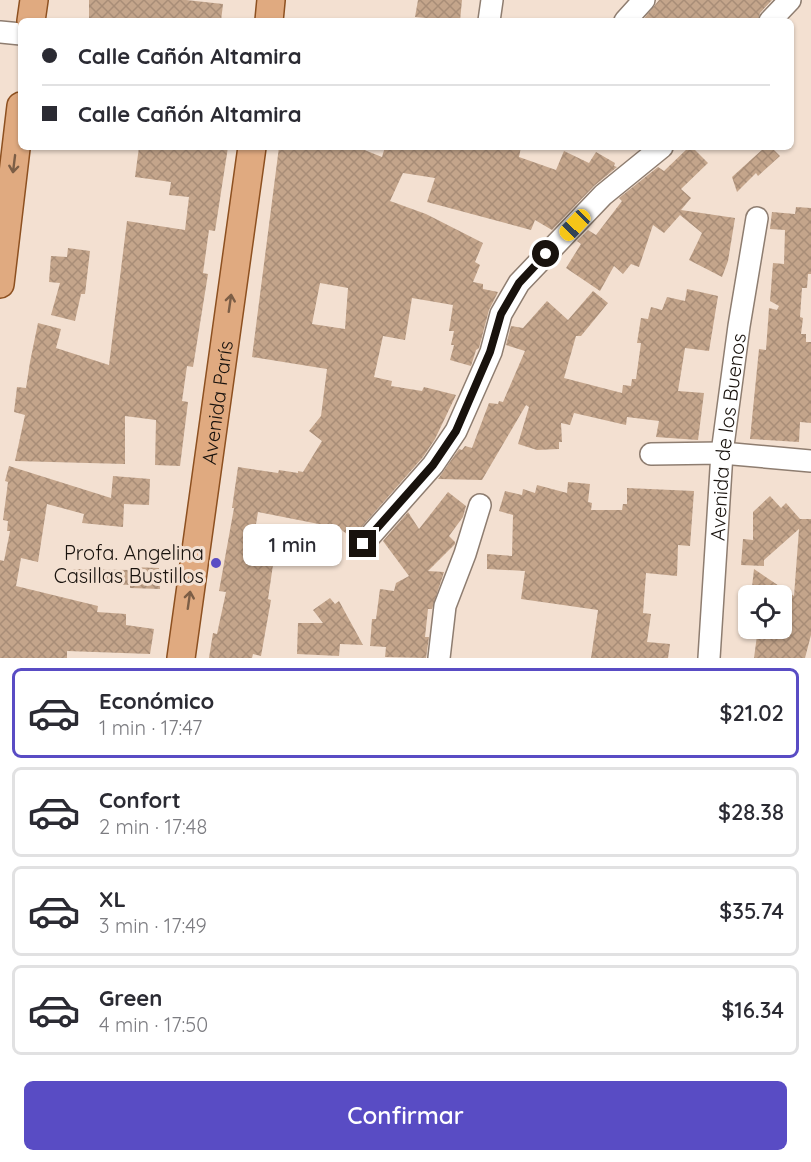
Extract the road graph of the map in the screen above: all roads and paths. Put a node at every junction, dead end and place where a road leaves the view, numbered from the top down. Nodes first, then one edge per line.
1 (34, 0) edge
2 (271, 0) edge
3 (492, 0) edge
4 (644, 0) edge
5 (790, 0) edge
6 (31, 18) edge
7 (269, 18) edge
8 (489, 18) edge
9 (628, 18) edge
10 (773, 18) edge
11 (0, 32) edge
12 (18, 34) edge
13 (18, 131) edge
14 (252, 150) edge
15 (658, 150) edge
16 (757, 218) dead end
17 (0, 284) edge
18 (722, 453) junction
19 (651, 454) dead end
20 (811, 461) edge
21 (480, 505) dead end
22 (363, 544) dead end
23 (181, 658) edge
24 (439, 658) edge
25 (709, 658) edge

1 - 6 main road
2 - 7 main road
3 - 8 street
4 - 9 street
5 - 10 street
11 - 12 street
13 -> 17 main road
23 -> 14 main road, Avenida París
15 - 22 street
16 - 18 street, Avenida de los Buenos
18 - 19 street
18 - 20 street
18 - 25 street, Avenida de los Buenos
21 - 24 street

